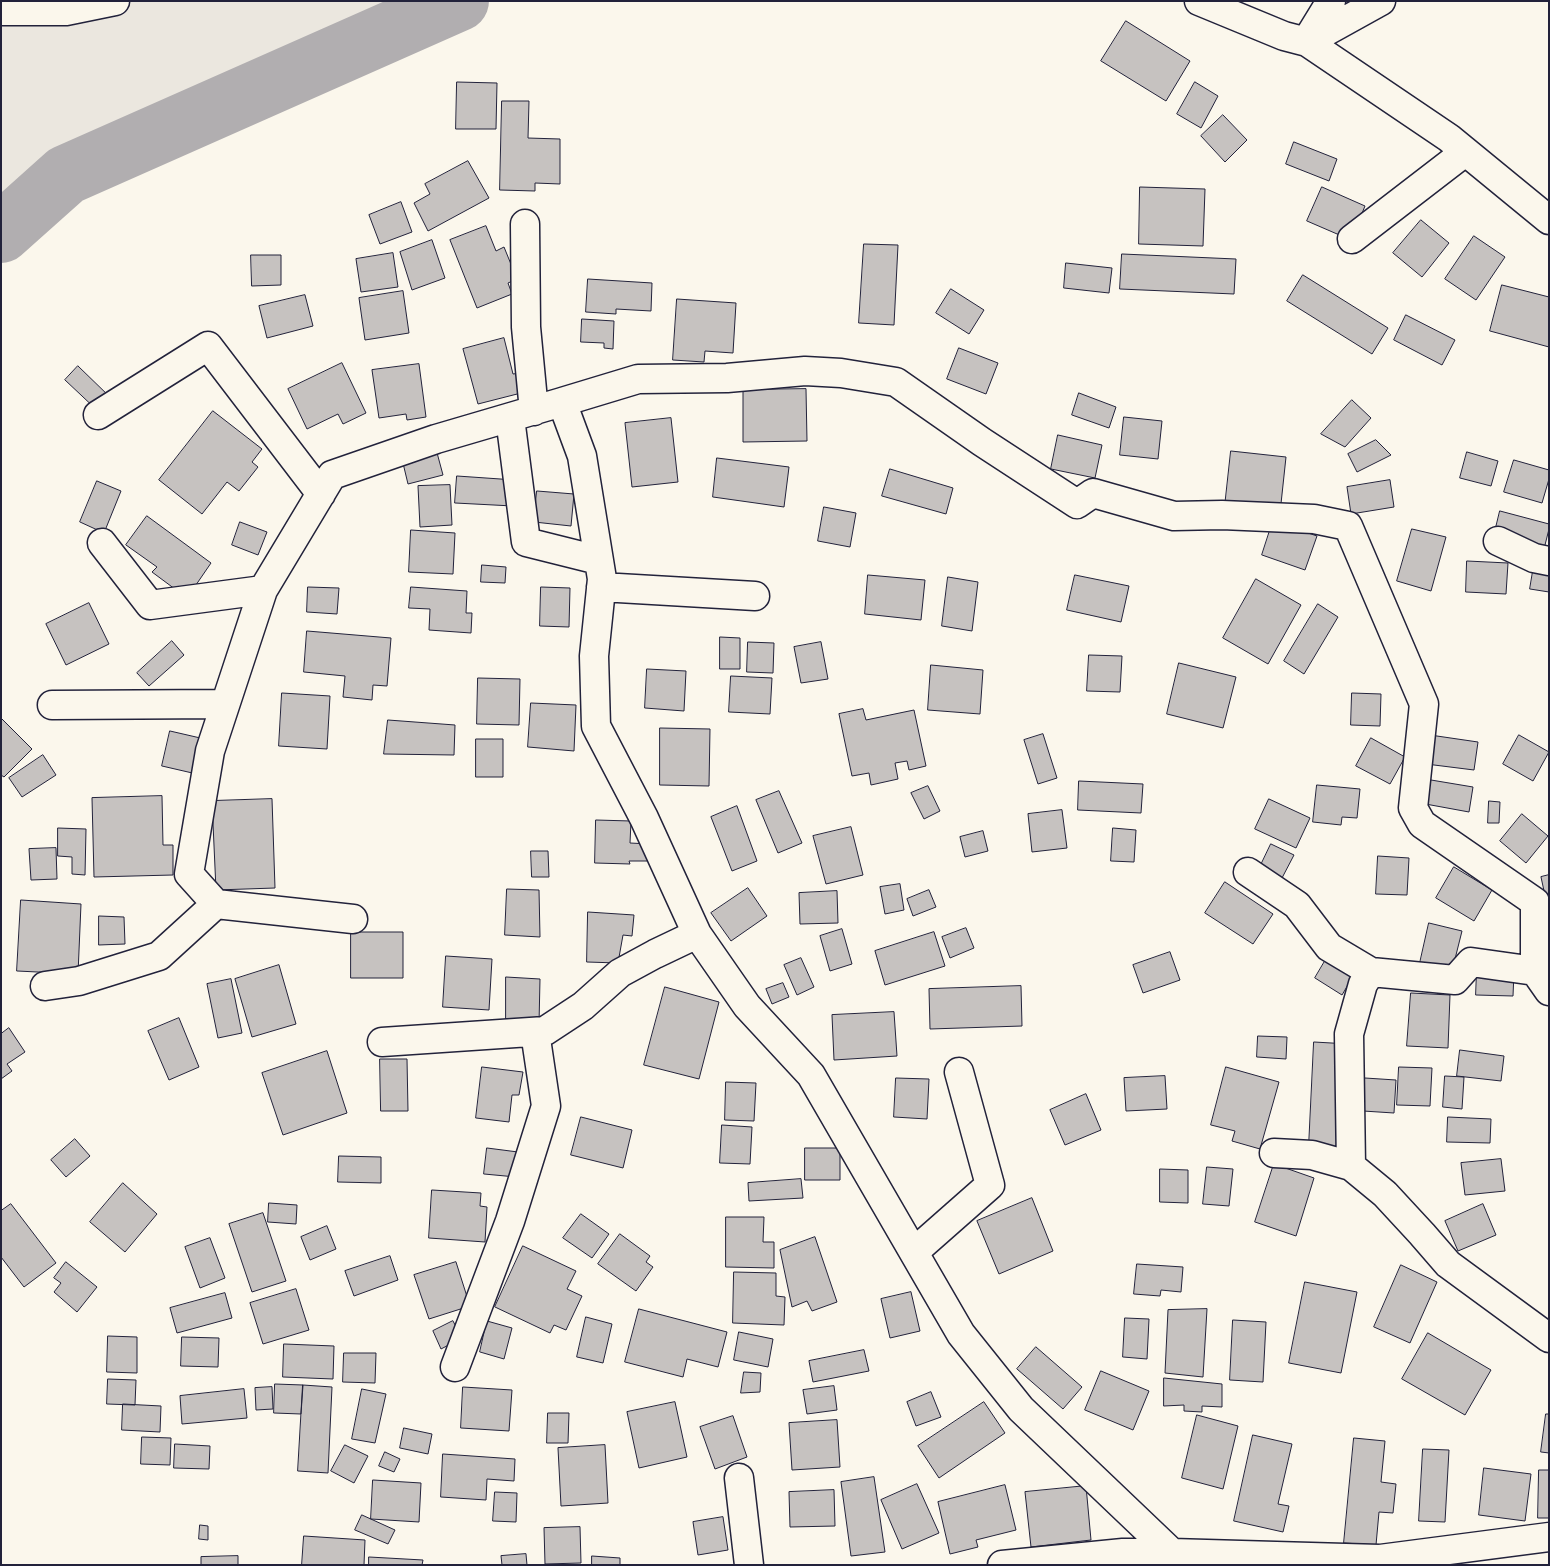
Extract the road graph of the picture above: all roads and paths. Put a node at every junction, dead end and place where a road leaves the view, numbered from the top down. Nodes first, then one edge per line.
1 (115, 1) edge
2 (1199, 1) edge
3 (1331, 1) edge
4 (1381, 1) edge
5 (1, 11) edge
6 (1307, 42) junction
7 (1465, 152) junction
8 (1549, 220) edge
9 (525, 224) dead end
10 (1352, 239) dead end
11 (562, 402) junction
12 (522, 414) junction
13 (98, 415) dead end
14 (321, 494) junction
15 (1498, 541) dead end
16 (102, 543) dead end
17 (598, 560) junction
18 (1549, 561) edge
19 (601, 587) junction
20 (263, 590) junction
21 (755, 596) dead end
22 (225, 704) junction
23 (52, 705) dead end
24 (1248, 872) dead end
25 (216, 904) junction
26 (353, 919) dead end
27 (698, 934) junction
28 (1371, 972) junction
29 (1542, 981) edge
30 (45, 986) dead end
31 (535, 1032) junction
32 (382, 1042) dead end
33 (959, 1072) dead end
34 (1274, 1153) dead end
35 (1351, 1166) junction
36 (914, 1252) junction
37 (1549, 1338) edge
38 (455, 1367) dead end
39 (739, 1478) dead end
40 (1549, 1537) edge
41 (1172, 1553) junction
42 (1123, 1559) edge
43 (1384, 1562) edge
44 (750, 1565) edge
45 (1002, 1565) edge

1 - 5 street
2 - 6 street
3 - 6 street
4 - 6 street
6 - 7 street
7 - 8 street
7 - 10 street
9 - 12 street
11 - 12 street
11 - 17 street
11 - 29 street
12 - 14 street
12 - 17 street
13 - 14 street
14 - 20 street
15 - 18 street
16 - 20 street
17 - 19 street
19 - 21 street
19 - 27 street
20 - 22 street
22 - 23 street
22 - 25 street
24 - 28 street
25 - 26 street
25 - 30 street
27 - 31 street
27 - 36 street
28 - 29 street
28 - 35 street
31 - 32 street
31 - 38 street
33 - 36 street
34 - 35 street
35 - 37 street
36 - 41 street
39 - 44 street
40 - 43 street
41 - 42 street
41 - 43 street
42 - 45 street

